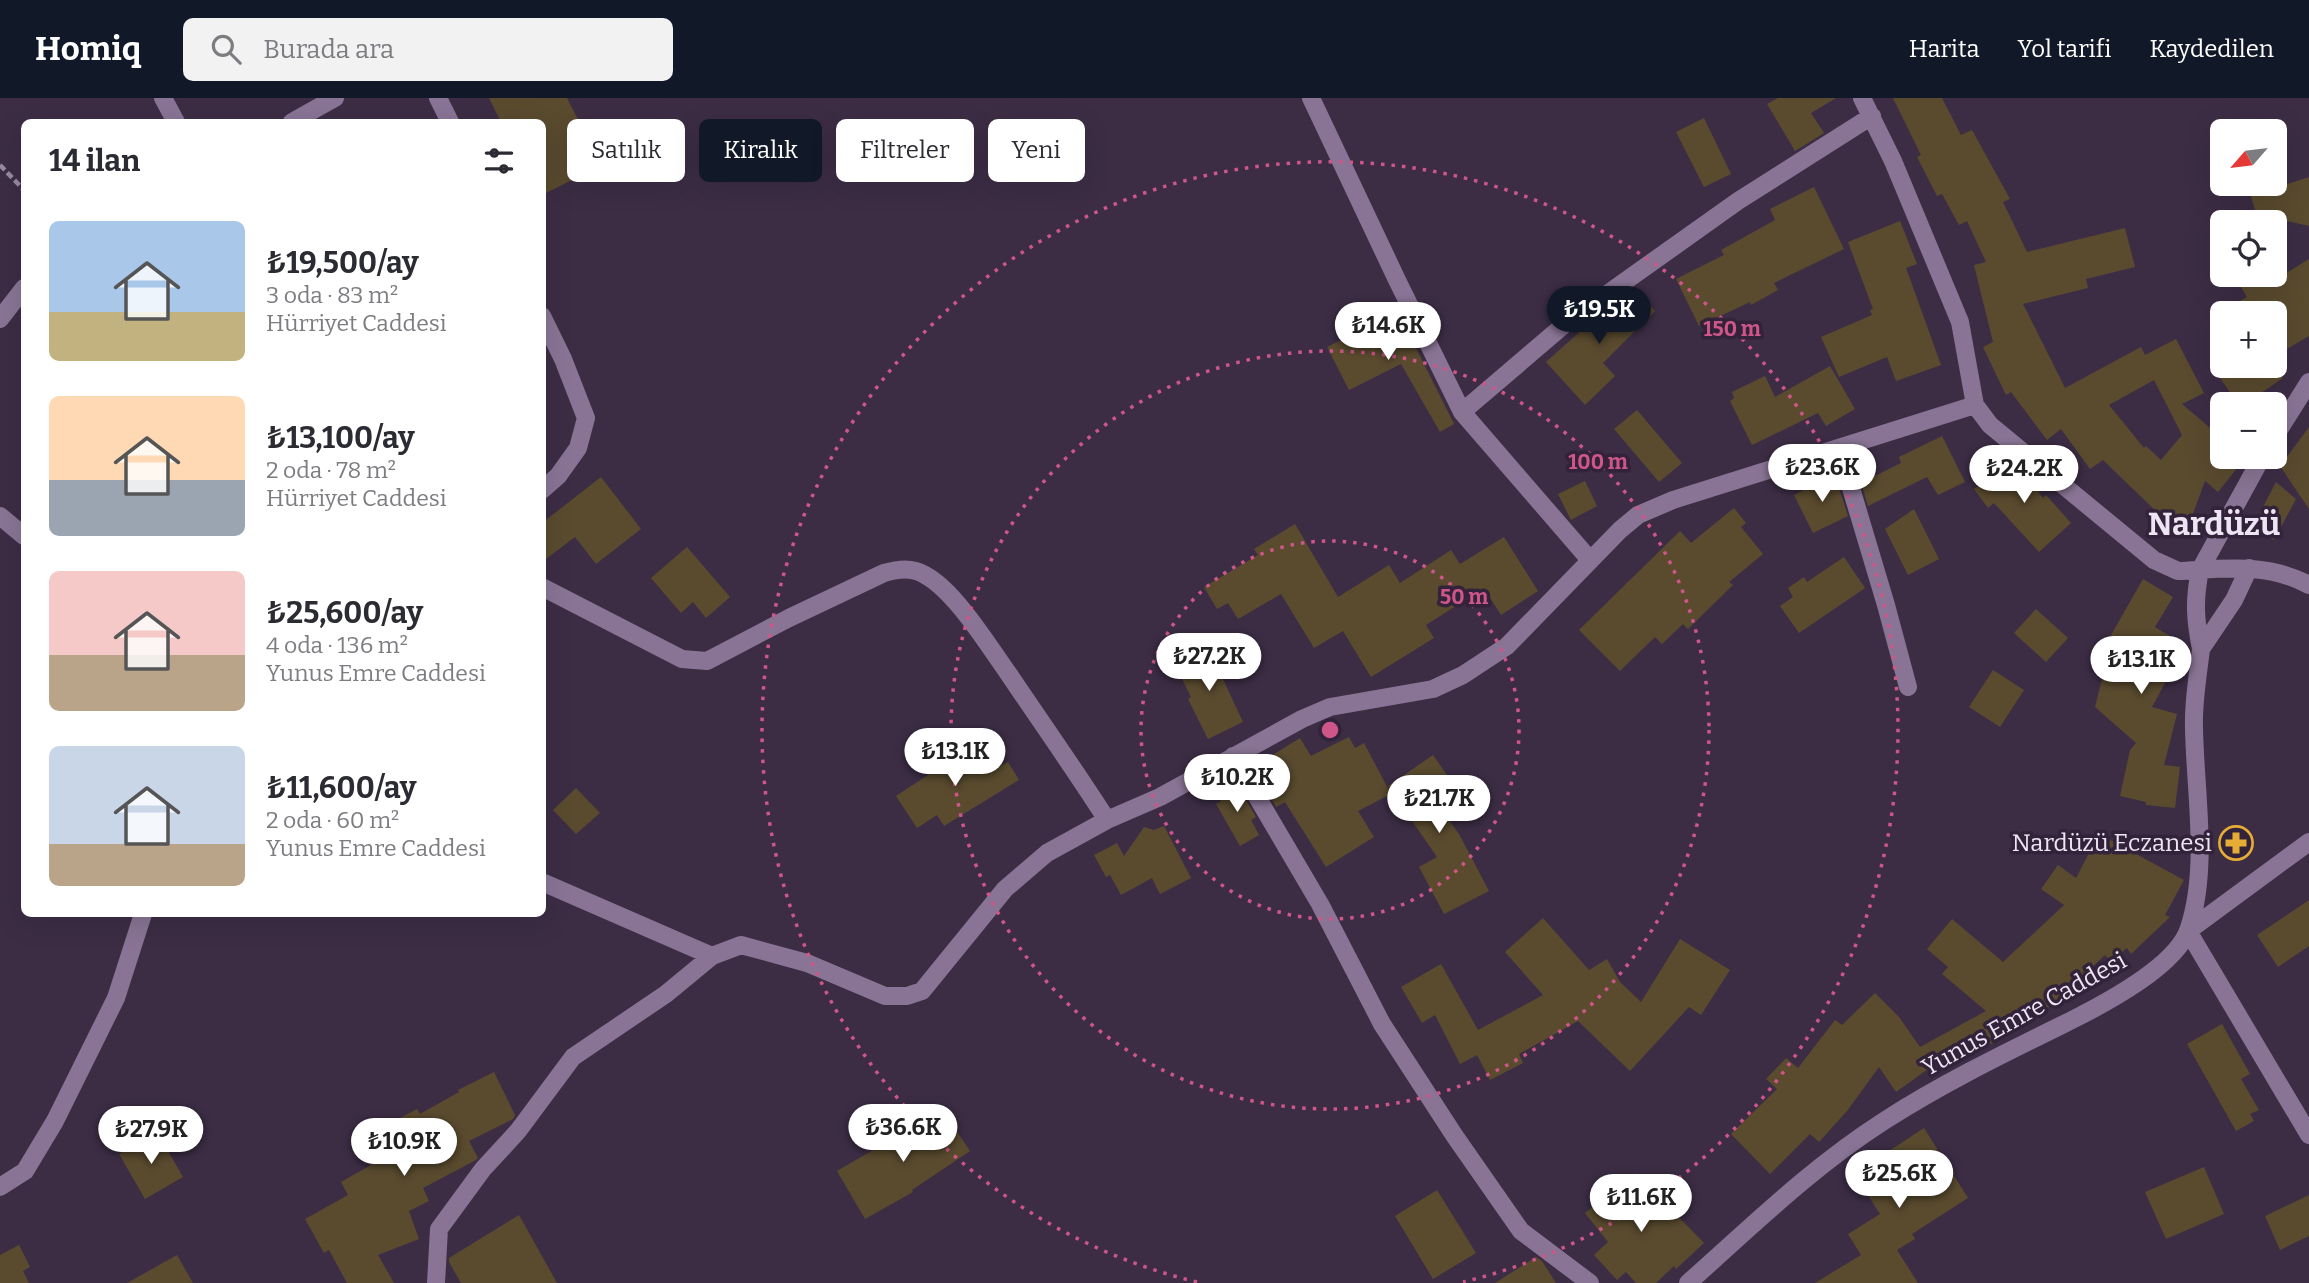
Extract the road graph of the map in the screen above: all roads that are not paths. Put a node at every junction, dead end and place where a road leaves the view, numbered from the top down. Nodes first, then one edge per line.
1 (163, 98) edge
2 (335, 98) edge
3 (438, 98) edge
4 (1311, 98) edge
5 (1862, 98) edge
6 (1872, 116) junction
7 (174, 119) edge
8 (297, 119) edge
9 (448, 119) edge
10 (21, 292) edge
11 (0, 319) edge
12 (546, 324) edge
13 (2309, 382) edge
14 (1975, 405) junction
15 (1462, 412) junction
16 (2287, 417) edge
17 (1839, 448) junction
18 (2255, 469) edge
19 (546, 486) edge
20 (0, 516) edge
21 (21, 534) edge
22 (1590, 560) junction
23 (2249, 568) junction
24 (2200, 570) junction
25 (2309, 585) edge
26 (546, 589) edge
27 (2201, 649) junction
28 (1908, 687) dead end
29 (1233, 756) junction
30 (1107, 820) junction
31 (2309, 842) edge
32 (546, 884) edge
33 (142, 917) edge
34 (2188, 931) junction
35 (712, 956) junction
36 (2309, 1135) edge
37 (0, 1187) edge
38 (436, 1283) edge
39 (1590, 1283) edge
40 (1688, 1283) edge

1 - 7 street
2 - 8 street
3 - 9 street
4 - 15 street
5 - 6 street
6 - 14 street
6 - 15 street
10 - 11 street
12 - 19 street
13 - 16 street
14 - 17 street
14 - 24 street
15 - 22 street
17 - 22 street
17 - 28 street
18 - 24 street
20 - 21 street
22 - 29 street
23 - 24 street
23 - 25 street
23 - 27 street
24 - 27 street
26 - 30 street
27 - 34 street, Yunus Emre Caddesi
29 - 30 street
29 - 39 street
30 - 35 street
31 - 34 street
32 - 35 street
33 - 37 street
34 - 36 street
34 - 40 street, Yunus Emre Caddesi
35 - 38 street

